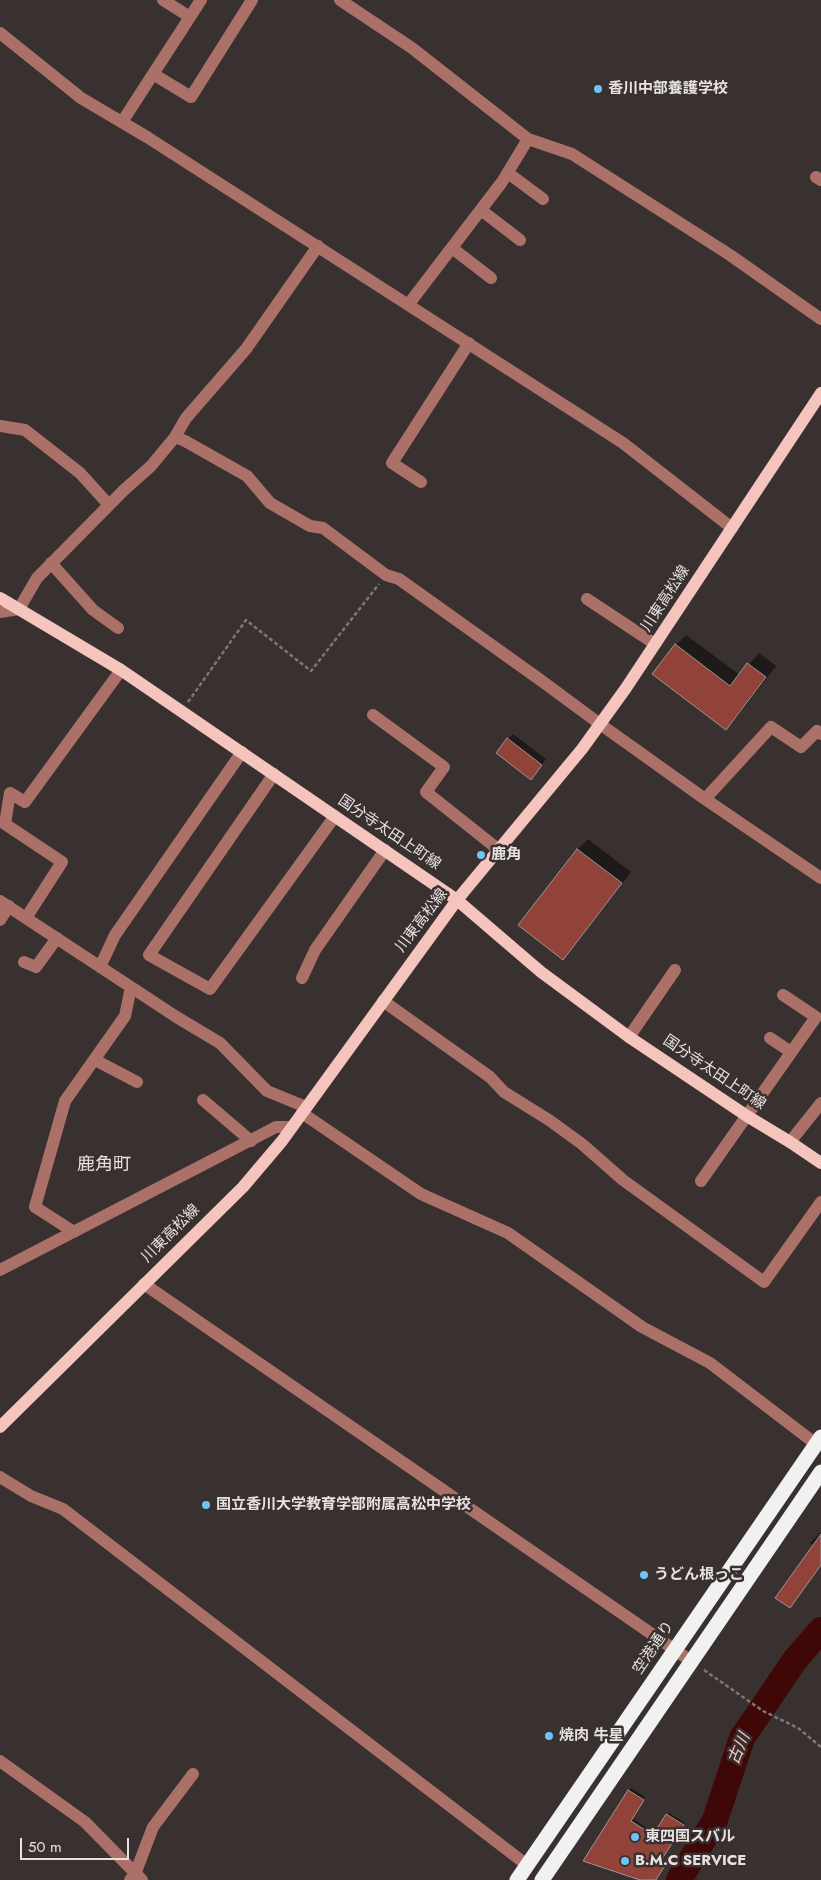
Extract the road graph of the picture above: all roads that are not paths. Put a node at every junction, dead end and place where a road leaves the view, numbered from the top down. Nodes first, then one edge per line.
1 (164, 0) edge
2 (201, 0) edge
3 (252, 0) edge
4 (340, 0) edge
5 (190, 17) junction
6 (0, 33) edge
7 (153, 74) junction
8 (122, 122) junction
9 (528, 139) junction
10 (508, 173) junction
11 (544, 199) dead end
12 (482, 210) junction
13 (520, 240) dead end
14 (318, 246) junction
15 (452, 248) junction
16 (491, 278) dead end
17 (408, 305) junction
18 (821, 319) edge
19 (469, 343) junction
20 (821, 393) edge
21 (0, 426) edge
22 (175, 438) junction
23 (421, 482) dead end
24 (109, 504) junction
25 (732, 528) junction
26 (51, 564) junction
27 (0, 598) edge
28 (587, 599) dead end
29 (19, 609) junction
30 (0, 612) edge
31 (118, 628) dead end
32 (655, 644) junction
33 (121, 670) junction
34 (373, 715) dead end
35 (600, 724) junction
36 (821, 734) edge
37 (242, 752) junction
38 (274, 774) junction
39 (705, 799) junction
40 (335, 816) junction
41 (385, 850) junction
42 (499, 850) junction
43 (821, 878) edge
44 (457, 900) junction
45 (4, 904) edge
46 (26, 918) junction
47 (0, 920) edge
48 (57, 938) junction
49 (24, 962) dead end
50 (100, 967) junction
51 (675, 970) dead end
52 (302, 978) dead end
53 (131, 987) junction
54 (784, 995) dead end
55 (383, 1001) junction
56 (629, 1037) junction
57 (770, 1038) dead end
58 (791, 1052) junction
59 (95, 1060) junction
60 (136, 1082) dead end
61 (204, 1100) dead end
62 (821, 1102) edge
63 (304, 1110) junction
64 (747, 1116) junction
65 (292, 1127) junction
66 (251, 1141) junction
67 (790, 1142) junction
68 (821, 1163) edge
69 (701, 1181) dead end
70 (821, 1202) edge
71 (74, 1232) junction
72 (0, 1270) edge
73 (144, 1284) junction
74 (0, 1427) edge
75 (819, 1440) edge
76 (821, 1472) edge
77 (0, 1477) edge
78 (674, 1650) junction
79 (691, 1661) junction
80 (0, 1761) edge
81 (193, 1774) dead end
82 (527, 1865) junction
83 (136, 1878) edge
84 (517, 1880) edge
85 (542, 1880) edge

1 - 5 street
2 - 5 street
3 - 7 street
4 - 9 street
5 - 7 street
6 - 8 street
7 - 8 street
8 - 14 street
9 - 10 street
9 - 18 street
10 - 11 street
10 - 12 street
12 - 13 street
12 - 15 street
14 - 17 street
14 - 22 street
15 - 16 street
15 - 17 street
17 - 19 street
19 - 23 street
19 - 25 street
20 - 25 main road, 川東高松線
21 - 24 street
22 - 24 street
22 - 35 street
24 - 26 street
25 - 32 main road, 川東高松線
26 - 29 street
26 - 31 street
27 - 29 main road, 国分寺太田上町線
28 - 32 street
29 - 30 street
29 - 33 main road, 国分寺太田上町線
32 - 35 main road, 川東高松線
33 - 37 main road, 国分寺太田上町線
33 - 46 street
34 - 42 street
35 - 39 street
35 - 42 main road, 川東高松線
36 - 39 street
37 - 38 main road, 国分寺太田上町線
37 - 50 street
38 - 40 main road, 国分寺太田上町線
38 - 40 street
39 - 43 street
40 - 41 main road, 国分寺太田上町線
41 - 44 main road, 国分寺太田上町線
41 - 52 street
42 - 44 main road, 川東高松線
44 - 55 main road, 川東高松線
44 - 56 main road, 国分寺太田上町線
45 - 46 street
45 - 47 street
46 - 48 street
48 - 49 street
48 - 50 street
50 - 53 street
51 - 56 street
53 - 59 street
53 - 63 street
54 - 58 street
55 - 63 main road, 川東高松線
55 - 70 street
56 - 64 main road, 国分寺太田上町線
57 - 58 street
58 - 64 street
59 - 60 street
59 - 71 street
61 - 66 street
62 - 67 street
63 - 65 main road, 川東高松線
63 - 75 street
64 - 67 main road, 国分寺太田上町線
64 - 69 street
65 - 66 street
65 - 73 main road, 川東高松線
66 - 71 street
67 - 68 main road, 国分寺太田上町線
71 - 72 street
73 - 74 main road, 川東高松線
73 - 78 street
75 - 78 highway, 空港通り
76 - 79 highway
77 - 82 street
78 - 79 street
78 - 82 highway, 空港通り
79 - 85 highway
80 - 83 street
81 - 83 street
82 - 84 highway, 空港通り

